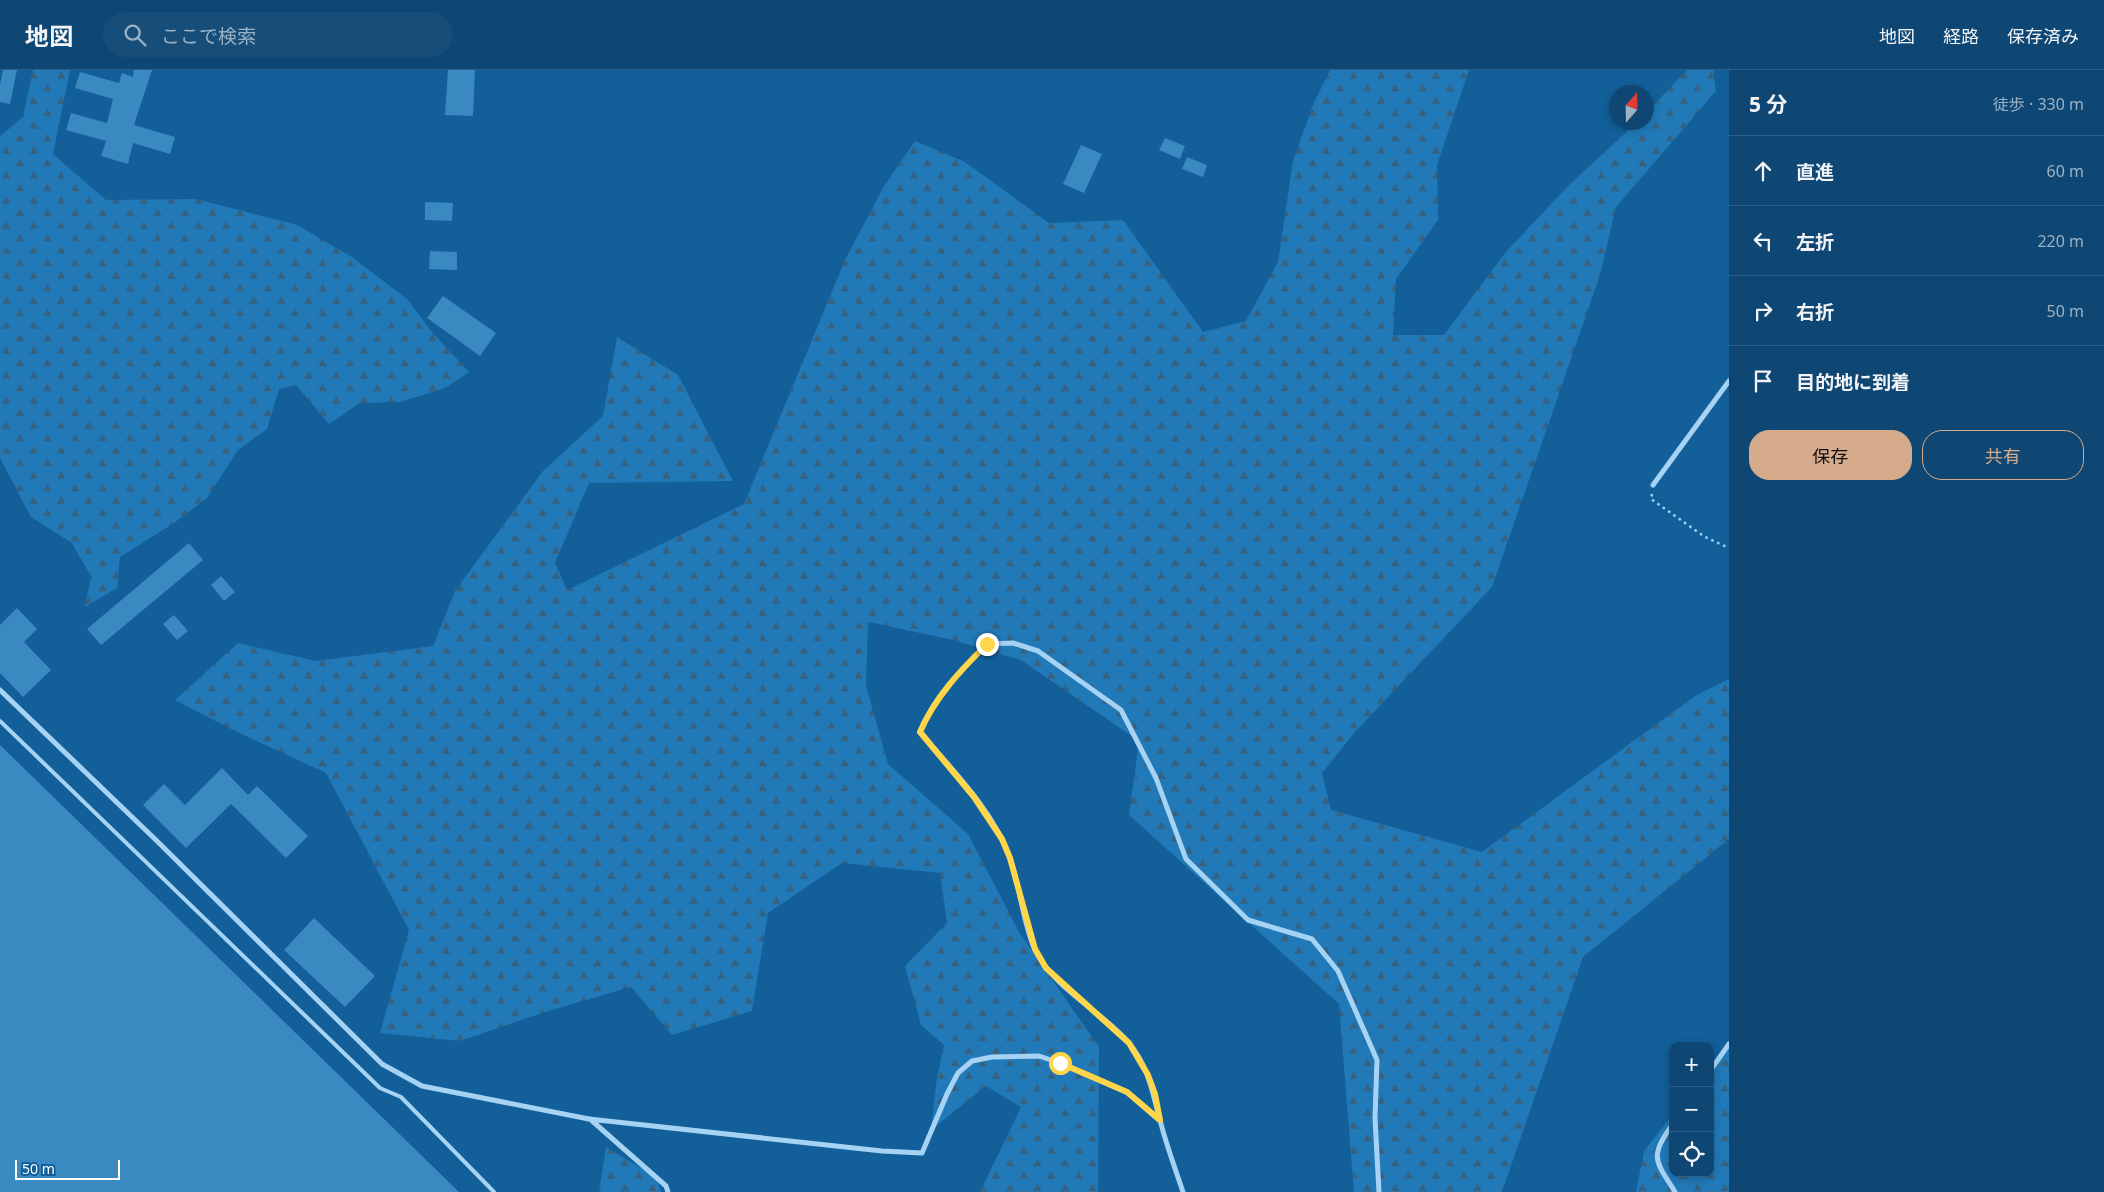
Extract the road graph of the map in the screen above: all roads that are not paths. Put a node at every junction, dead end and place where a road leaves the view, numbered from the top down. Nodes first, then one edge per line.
1 (1729, 381) edge
2 (1653, 485) road end
3 (0, 690) edge
4 (0, 721) edge
5 (1729, 1044) edge
6 (1714, 1065) edge
7 (589, 1119) junction
8 (1160, 1120) junction
9 (1669, 1130) edge
10 (494, 1192) edge
11 (668, 1192) edge
12 (1183, 1192) edge
13 (1379, 1192) edge
14 (1675, 1192) edge

1 - 2 street
3 - 7 street
4 - 10 lane
5 - 6 street
7 - 8 street
7 - 11 street
8 - 12 street
8 - 13 street
9 - 14 street

